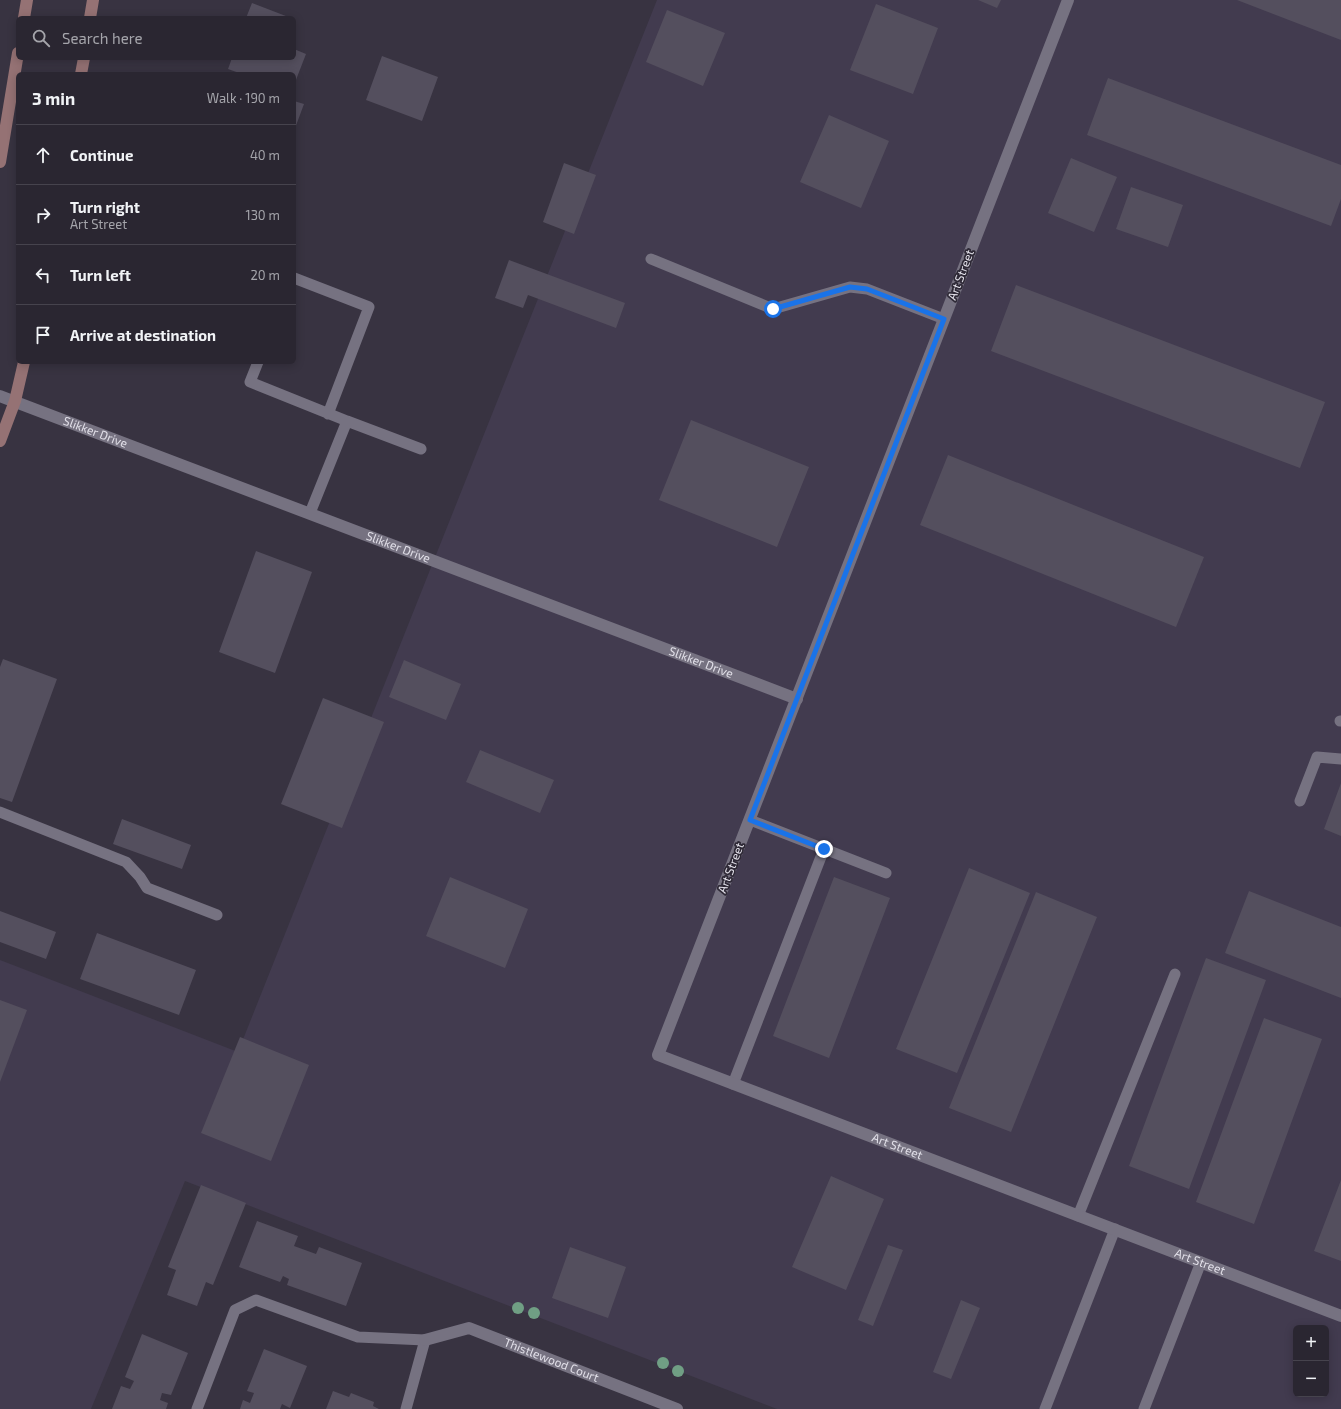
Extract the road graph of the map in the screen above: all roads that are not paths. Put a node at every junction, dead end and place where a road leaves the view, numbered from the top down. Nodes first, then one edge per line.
1 (27, 0) edge
2 (93, 0) edge
3 (1068, 0) edge
4 (24, 16) edge
5 (90, 16) edge
6 (17, 60) edge
7 (84, 60) edge
8 (81, 72) edge
9 (0, 162) edge
10 (651, 259) dead end
11 (296, 279) edge
12 (944, 319) junction
13 (24, 364) edge
14 (257, 364) edge
15 (0, 396) edge
16 (15, 401) junction
17 (328, 414) junction
18 (347, 420) junction
19 (0, 441) edge
20 (421, 449) dead end
21 (310, 513) junction
22 (796, 699) junction
23 (1341, 759) edge
24 (1300, 801) dead end
25 (0, 812) edge
26 (750, 820) junction
27 (824, 849) junction
28 (886, 873) dead end
29 (217, 915) dead end
30 (1175, 974) dead end
31 (733, 1084) junction
32 (1078, 1216) junction
33 (1115, 1229) junction
34 (1201, 1262) junction
35 (1341, 1316) edge
36 (425, 1340) junction
37 (197, 1409) edge
38 (406, 1409) edge
39 (677, 1409) edge
40 (1045, 1409) edge
41 (1144, 1409) edge

1 - 4 main road
2 - 5 main road
3 - 12 street, Art Street
6 - 9 main road
7 - 8 main road
10 - 12 lane
11 - 17 lane
12 - 22 street, Art Street
13 - 16 main road
14 - 17 lane
15 - 16 street, Slikker Drive
16 - 19 main road
16 - 21 street, Slikker Drive
17 - 18 lane
18 - 20 lane
18 - 21 lane
21 - 22 street, Slikker Drive
22 - 26 street, Art Street
23 - 24 lane
25 - 29 lane
26 - 27 lane
26 - 31 street, Art Street
27 - 28 lane
27 - 31 lane
30 - 32 lane
31 - 32 street, Art Street
32 - 33 street, Art Street
33 - 34 street, Art Street
33 - 40 lane
34 - 35 street, Art Street
34 - 41 lane
36 - 37 lane
36 - 38 lane
36 - 39 street, Thistlewood Court

